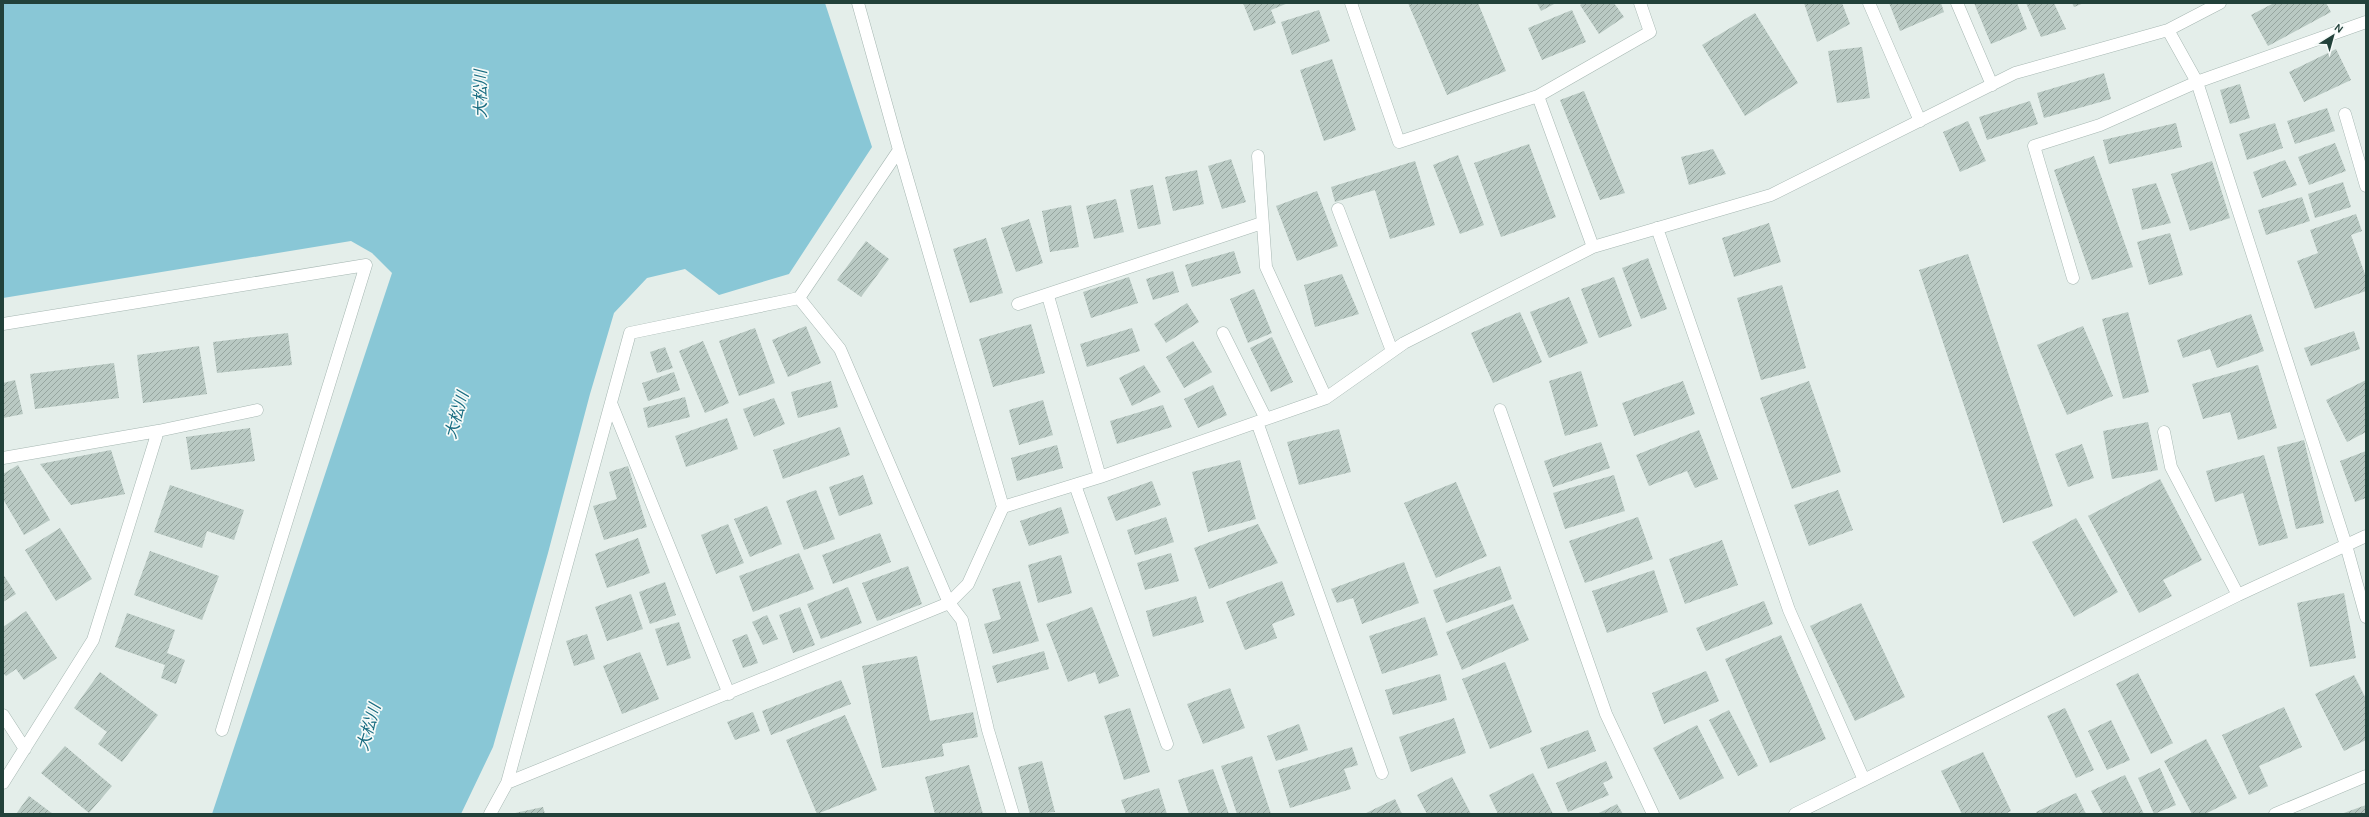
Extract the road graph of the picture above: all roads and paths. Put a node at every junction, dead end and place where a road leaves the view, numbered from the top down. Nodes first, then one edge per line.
1 (858, 3) edge
2 (1351, 3) edge
3 (1640, 3) edge
4 (1870, 3) edge
5 (1957, 3) edge
6 (2220, 3) edge
7 (2366, 22) edge
8 (2168, 30) junction
9 (2197, 82) junction
10 (1992, 85) junction
11 (1538, 96) junction
12 (2345, 114) dead end
13 (1920, 121) junction
14 (899, 150) junction
15 (1258, 156) dead end
16 (2366, 186) edge
17 (1338, 209) dead end
18 (1262, 223) junction
19 (1657, 228) junction
20 (1593, 247) junction
21 (2073, 278) dead end
22 (1048, 296) junction
23 (799, 298) junction
24 (1018, 304) dead end
25 (3, 324) edge
26 (1223, 333) dead end
27 (1392, 351) junction
28 (1326, 398) junction
29 (611, 403) junction
30 (257, 410) dead end
31 (1500, 410) dead end
32 (1261, 420) junction
33 (158, 431) junction
34 (2164, 432) dead end
35 (3, 458) edge
36 (1100, 477) junction
37 (1075, 485) junction
38 (1003, 507) junction
39 (2366, 536) edge
40 (2346, 546) junction
41 (2238, 595) junction
42 (949, 603) junction
43 (2366, 617) edge
44 (729, 694) junction
45 (3, 715) edge
46 (222, 730) dead end
47 (1167, 744) dead end
48 (25, 749) junction
49 (1382, 773) dead end
50 (2366, 776) edge
51 (1864, 780) junction
52 (3, 782) edge
53 (507, 783) junction
54 (490, 814) edge
55 (1013, 814) edge
56 (1652, 814) edge
57 (1794, 814) edge
58 (2274, 814) edge

1 - 14 street
2 - 11 street
3 - 11 street
4 - 13 street
5 - 10 street
6 - 8 street
7 - 9 street
8 - 9 street
8 - 10 street
9 - 21 street
9 - 40 street
10 - 13 street
11 - 20 street
12 - 16 street
13 - 19 street
14 - 23 street
14 - 38 street
15 - 18 street
17 - 27 street
18 - 22 street
18 - 28 street
19 - 20 street
19 - 51 street
20 - 27 street
22 - 24 street
22 - 36 street
23 - 29 street
23 - 42 street
25 - 46 street
26 - 32 street
27 - 28 street
28 - 32 street
29 - 44 street
29 - 53 street
30 - 33 street
31 - 56 street
32 - 36 street
32 - 49 street
33 - 35 street
33 - 48 street
34 - 41 street
36 - 37 street
37 - 38 street
37 - 47 street
38 - 42 street
39 - 40 street
40 - 41 street
40 - 43 street
41 - 51 street
42 - 44 street
42 - 55 street
44 - 53 street
45 - 48 street
48 - 52 street
50 - 58 street
51 - 57 street
53 - 54 street

